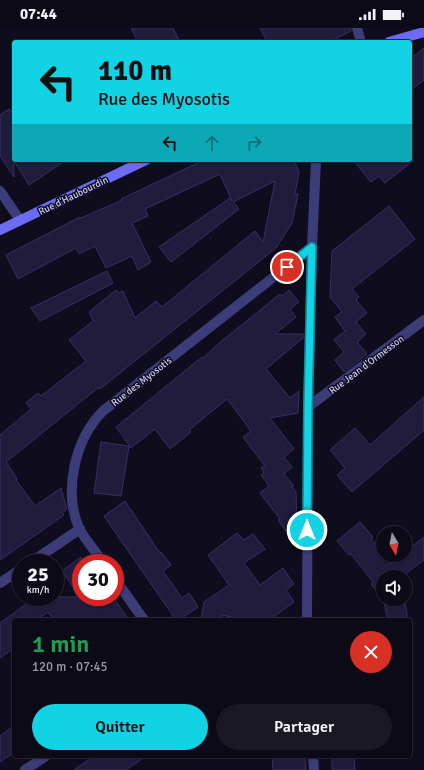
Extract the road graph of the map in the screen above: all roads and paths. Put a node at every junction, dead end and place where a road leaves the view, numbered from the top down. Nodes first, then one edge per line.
1 (357, 28) edge
2 (424, 32) edge
3 (360, 40) edge
4 (396, 40) edge
5 (142, 162) edge
6 (316, 162) edge
7 (0, 191) edge
8 (20, 220) junction
9 (0, 230) edge
10 (312, 247) junction
11 (424, 320) edge
12 (308, 407) junction
13 (80, 529) junction
14 (43, 554) edge
15 (98, 554) edge
16 (12, 575) edge
17 (0, 583) edge
18 (124, 592) edge
19 (143, 618) edge
20 (307, 618) edge
21 (43, 758) edge
22 (313, 758) edge
23 (25, 770) edge
24 (314, 770) edge

1 - 3 street
2 - 4 main road
5 - 8 main road, Rue d'Haubourdin
6 - 10 street
7 - 8 street
8 - 9 main road, Rue d'Haubourdin
10 - 12 street
10 - 13 street, Rue des Myosotis
11 - 12 street, Rue Jean d'Ormesson
12 - 20 street
13 - 14 street
13 - 15 street, Rue des Myosotis
16 - 17 street
18 - 19 street
21 - 23 street
22 - 24 street

